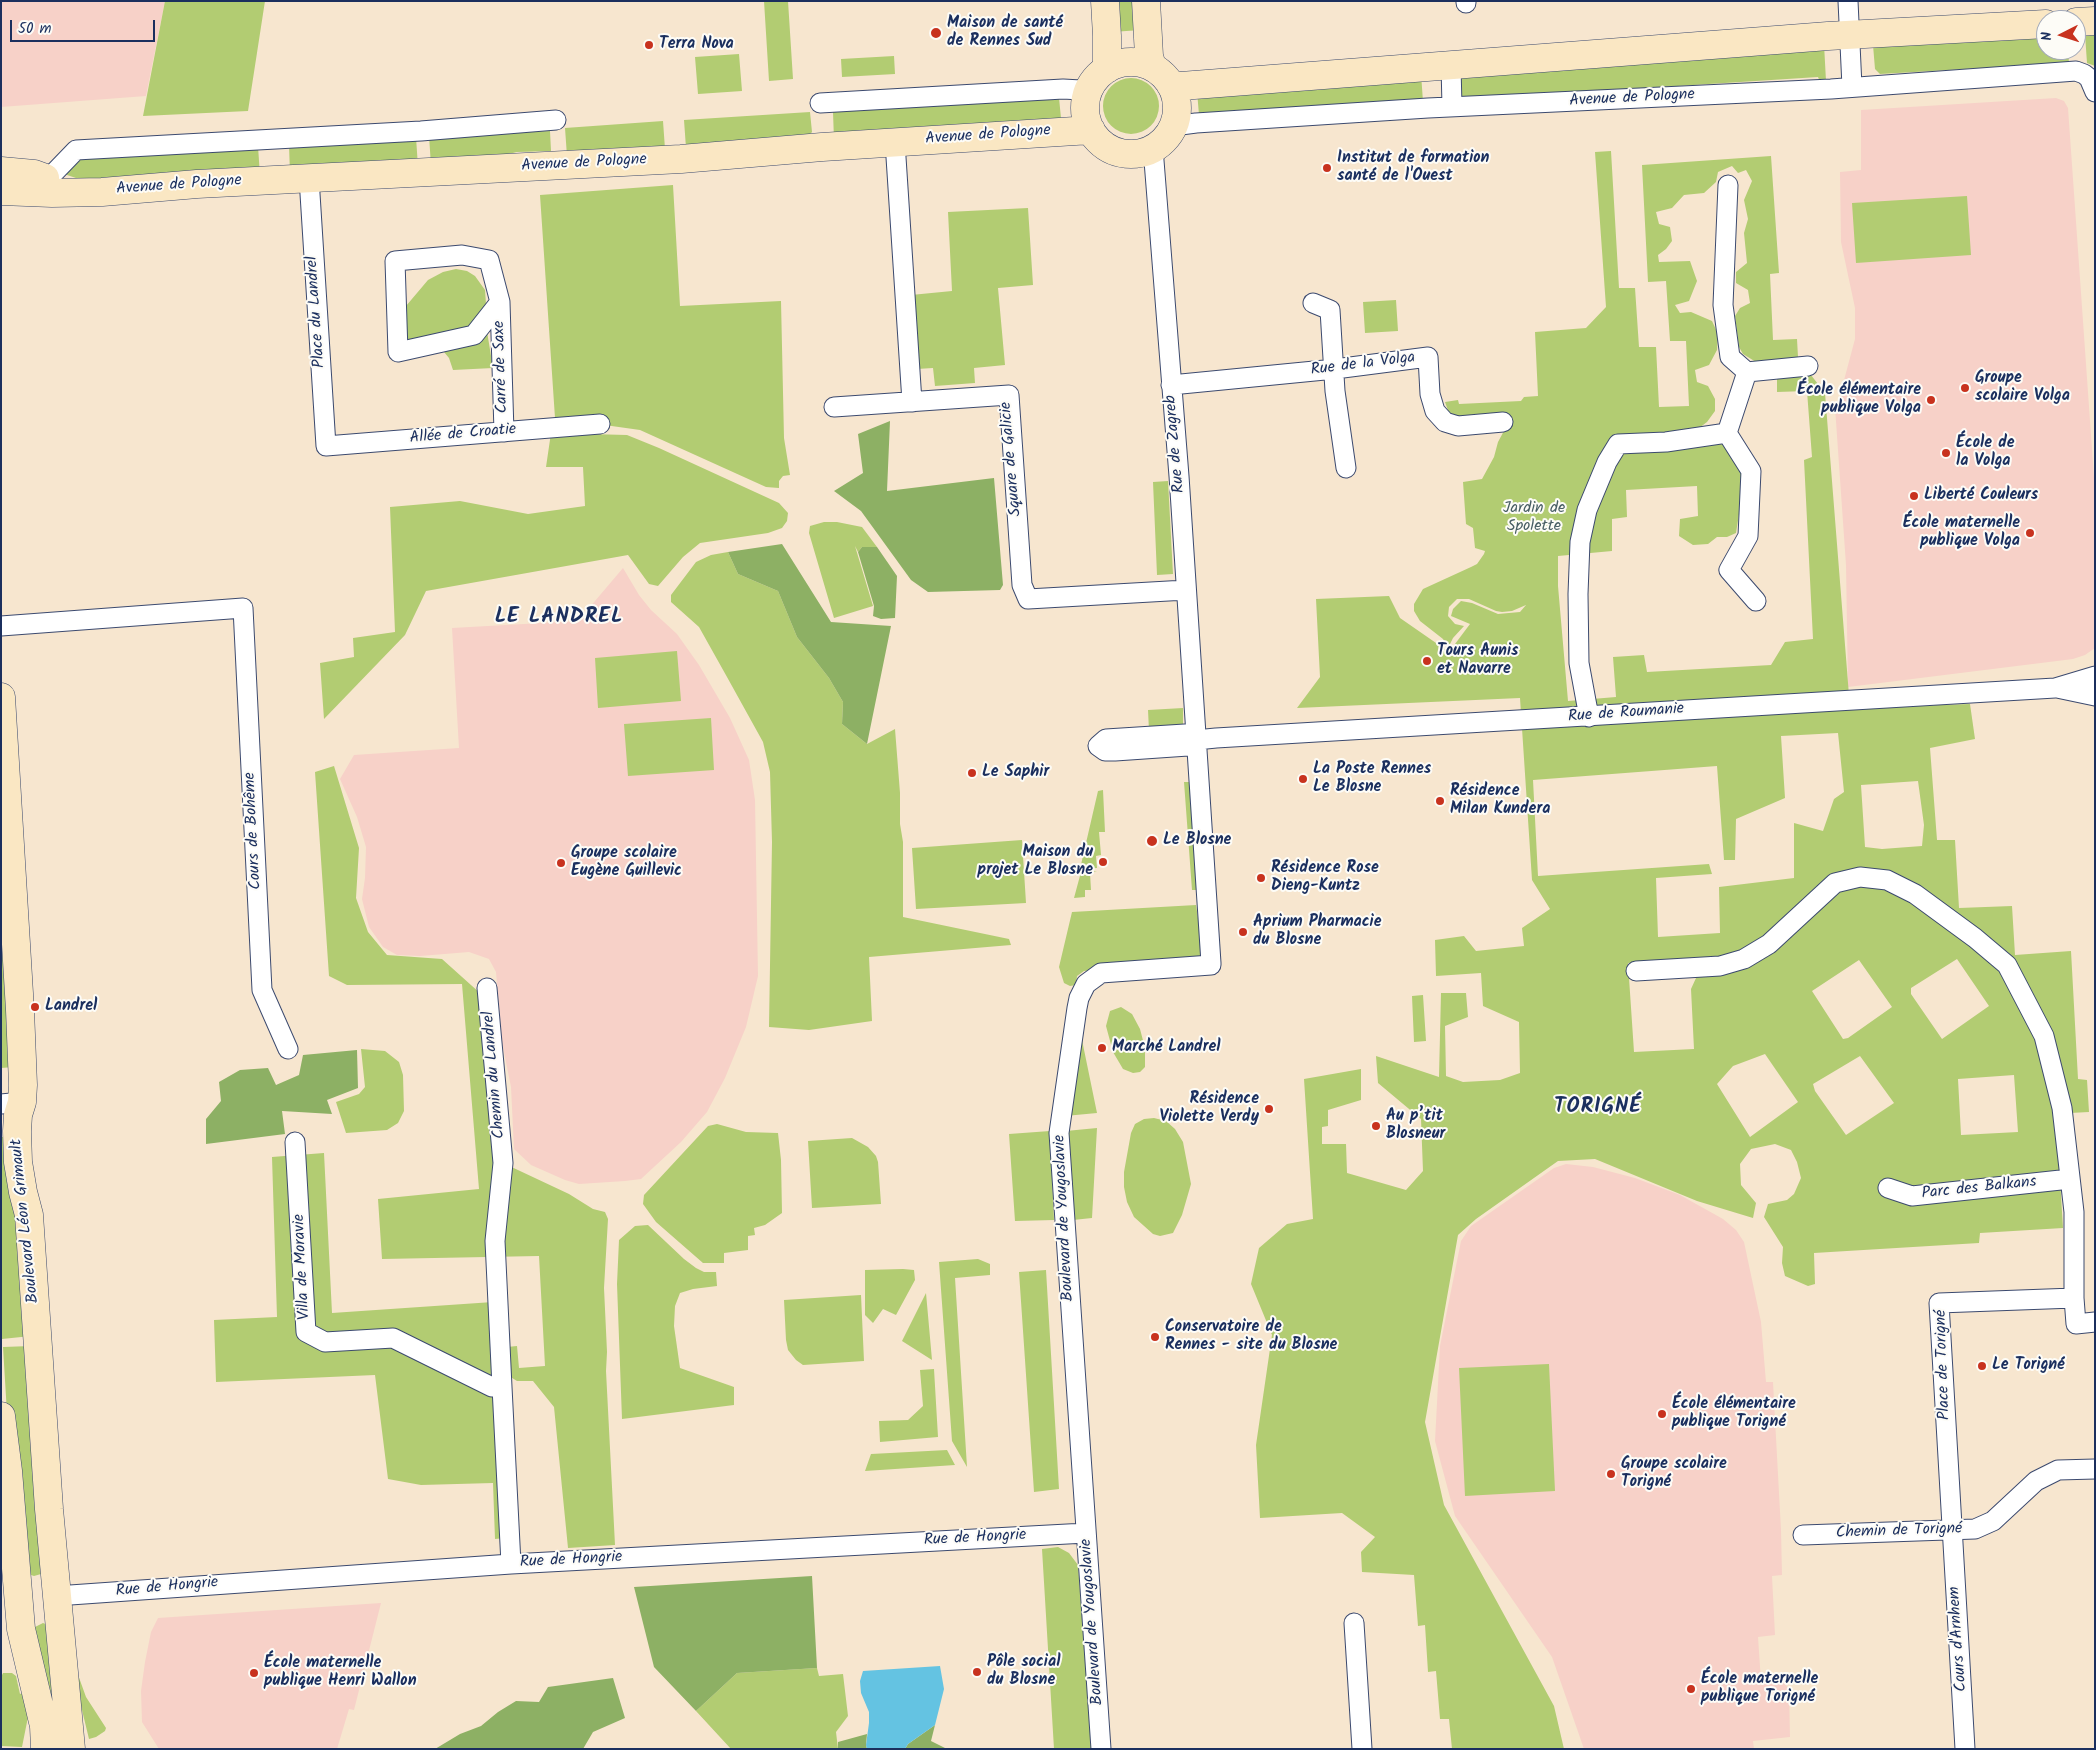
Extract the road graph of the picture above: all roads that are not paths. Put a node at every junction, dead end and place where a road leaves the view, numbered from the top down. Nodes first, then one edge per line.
1 (1105, 1) edge
2 (1146, 1) edge
3 (1848, 1) edge
4 (2036, 25) edge
5 (1850, 35) junction
6 (1451, 65) junction
7 (1161, 75) junction
8 (1099, 77) junction
9 (2092, 85) edge
10 (1852, 87) junction
11 (820, 103) dead end
12 (1452, 107) junction
13 (556, 120) dead end
14 (1173, 126) junction
15 (1091, 130) junction
16 (895, 142) junction
17 (1153, 148) junction
18 (1, 170) edge
19 (309, 178) junction
20 (48, 179) junction
21 (1728, 185) dead end
22 (1, 190) edge
23 (76, 192) junction
24 (500, 302) junction
25 (1313, 303) dead end
26 (1808, 366) dead end
27 (1335, 369) junction
28 (1747, 372) junction
29 (1171, 385) junction
30 (912, 402) junction
31 (834, 407) dead end
32 (1503, 422) dead end
33 (600, 424) dead end
34 (504, 432) junction
35 (1727, 433) junction
36 (326, 446) joint
37 (1346, 468) dead end
38 (1186, 590) junction
39 (1756, 601) dead end
40 (1, 626) edge
41 (2095, 676) edge
42 (2055, 688) junction
43 (2095, 696) edge
44 (1, 697) edge
45 (1589, 717) junction
46 (1196, 740) junction
47 (1636, 971) dead end
48 (488, 988) dead end
49 (288, 1049) dead end
50 (12, 1103) edge
51 (295, 1142) dead end
52 (2070, 1179) junction
53 (1888, 1188) dead end
54 (2074, 1298) junction
55 (2095, 1322) edge
56 (502, 1387) junction
57 (1, 1416) edge
58 (2095, 1469) edge
59 (1952, 1530) junction
60 (1086, 1533) junction
61 (1803, 1535) dead end
62 (511, 1564) junction
63 (56, 1596) junction
64 (18, 1599) junction
65 (1354, 1623) dead end
66 (45, 1749) edge
67 (71, 1749) edge
68 (1101, 1749) edge
69 (1362, 1749) edge
70 (1965, 1749) edge

1 - 8 street
2 - 7 street
3 - 5 street
4 - 5 street
5 - 6 street
5 - 10 street
6 - 7 street
6 - 12 street
7 - 8 street
7 - 14 street
8 - 11 street
8 - 15 street
9 - 10 street, Avenue de Pologne
10 - 12 street, Avenue de Pologne
12 - 14 street, Avenue de Pologne
13 - 20 street
14 - 17 street
15 - 16 street, Avenue de Pologne
15 - 17 street
16 - 19 street, Avenue de Pologne
16 - 30 street
17 - 29 street, Rue de Zagreb
18 - 20 street, Avenue de Pologne
19 - 23 street, Avenue de Pologne
19 - 36 street, Place du Landrel
20 - 23 street, Avenue de Pologne
21 - 28 street
22 - 23 street, Avenue de Pologne
24 - 24 street, Carré de Saxe
24 - 34 street, Carré de Saxe
25 - 27 street
26 - 28 street
27 - 29 street, Rue de la Volga
27 - 32 street, Rue de la Volga
27 - 37 street
28 - 35 street
29 - 38 street, Rue de Zagreb
30 - 31 street
30 - 38 street, Square de Galicie
33 - 34 street, Allée de Croatie
34 - 36 street, Allée de Croatie
35 - 39 street
35 - 45 street
38 - 46 street, Rue de Zagreb
40 - 49 street, Cours de Bohême
41 - 42 street, Rue de Roumanie
42 - 43 street, Rue de Roumanie
42 - 45 street, Rue de Roumanie
44 - 50 street, Boulevard Léon Grimault
45 - 46 street, Rue de Roumanie
46 - 60 street, Boulevard de Yougoslavie
47 - 52 street
48 - 56 street, Chemin du Landrel
50 - 63 street, Boulevard Léon Grimault
51 - 56 street, Villa de Moravie
52 - 53 street, Parc des Balkans
52 - 54 street
54 - 55 street
54 - 59 street, Place de Torigné
56 - 62 street
57 - 64 street
58 - 59 street, Chemin de Torigné
59 - 61 street, Chemin de Torigné
59 - 70 street, Cours d'Arnhem
60 - 62 street, Rue de Hongrie
60 - 68 street, Boulevard de Yougoslavie
62 - 63 street, Rue de Hongrie
63 - 64 street
63 - 67 street, Boulevard Léon Grimault
64 - 66 street
65 - 69 street

